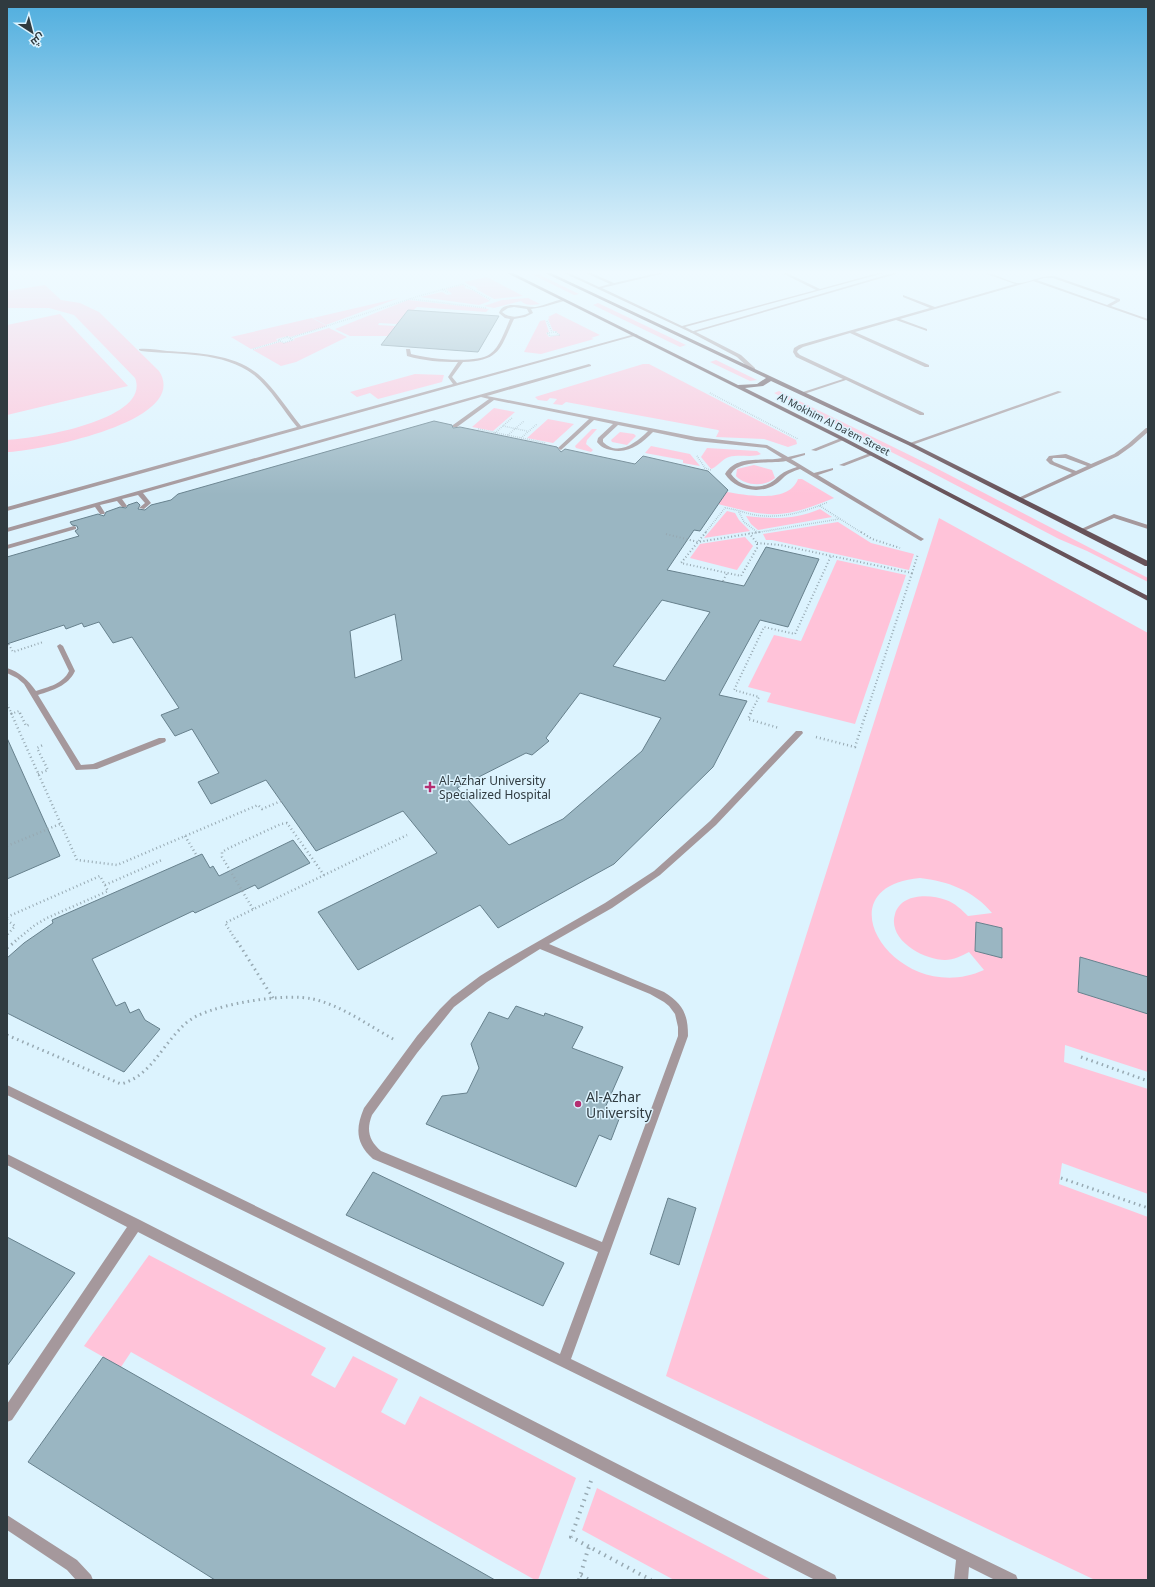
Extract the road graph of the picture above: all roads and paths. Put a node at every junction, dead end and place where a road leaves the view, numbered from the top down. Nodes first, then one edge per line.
1 (260, 347) edge
2 (496, 347) edge
3 (593, 347) edge
4 (660, 347) edge
5 (706, 347) edge
6 (721, 347) edge
7 (799, 347) edge
8 (885, 347) edge
9 (253, 349) dead end
10 (141, 350) dead end
11 (408, 350) dead end
12 (462, 360) junction
13 (589, 365) dead end
14 (927, 366) dead end
15 (753, 369) junction
16 (770, 377) junction
17 (846, 379) junction
18 (456, 385) junction
19 (738, 386) junction
20 (802, 392) junction
21 (1060, 392) dead end
22 (710, 393) dead end
23 (480, 395) junction
24 (493, 398) junction
25 (922, 414) dead end
26 (514, 417) dead end
27 (593, 418) junction
28 (538, 422) dead end
29 (617, 423) junction
30 (455, 426) dead end
31 (503, 426) junction
32 (300, 428) junction
33 (473, 428) dead end
34 (1148, 429) edge
35 (652, 430) junction
36 (528, 431) junction
37 (495, 433) junction
38 (521, 438) junction
39 (843, 439) junction
40 (549, 444) dead end
41 (910, 444) junction
42 (561, 448) dead end
43 (814, 450) dead end
44 (779, 454) junction
45 (803, 454) dead end
46 (872, 454) junction
47 (786, 459) junction
48 (842, 465) dead end
49 (1091, 466) junction
50 (799, 468) junction
51 (831, 469) dead end
52 (1076, 473) junction
53 (812, 475) junction
54 (139, 492) junction
55 (846, 494) junction
56 (118, 498) junction
57 (1019, 499) junction
58 (96, 504) junction
59 (124, 506) dead end
60 (820, 506) junction
61 (142, 508) dead end
62 (7, 509) edge
63 (739, 511) junction
64 (102, 513) dead end
65 (839, 519) junction
66 (1148, 527) edge
67 (74, 528) dead end
68 (7, 530) edge
69 (1082, 530) junction
70 (757, 532) junction
71 (750, 533) junction
72 (666, 534) dead end
73 (921, 539) dead end
74 (698, 542) junction
75 (757, 543) junction
76 (7, 547) edge
77 (906, 549) dead end
78 (912, 551) dead end
79 (831, 556) junction
80 (1148, 564) edge
81 (727, 573) junction
82 (912, 573) junction
83 (723, 581) dead end
84 (1148, 599) edge
85 (7, 641) edge
86 (60, 646) joint
87 (7, 670) edge
88 (35, 694) junction
89 (7, 704) edge
90 (11, 714) junction
91 (26, 726) dead end
92 (799, 733) junction
93 (162, 740) dead end
94 (37, 748) dead end
95 (38, 774) junction
96 (280, 801) dead end
97 (60, 824) junction
98 (407, 835) dead end
99 (185, 836) junction
100 (7, 846) edge
101 (197, 856) dead end
102 (162, 860) dead end
103 (324, 875) junction
104 (105, 885) junction
105 (254, 909) junction
106 (7, 917) edge
107 (7, 920) edge
108 (7, 935) edge
109 (540, 945) junction
110 (7, 948) edge
111 (273, 998) junction
112 (7, 1035) edge
113 (412, 1050) junction
114 (1081, 1057) dead end
115 (1148, 1081) edge
116 (7, 1090) edge
117 (7, 1159) edge
118 (1061, 1178) dead end
119 (1148, 1208) edge
120 (136, 1224) junction
121 (605, 1249) junction
122 (564, 1361) junction
123 (7, 1415) edge
124 (598, 1462) junction
125 (7, 1522) edge
126 (589, 1546) junction
127 (963, 1557) junction
128 (580, 1578) edge
129 (86, 1580) edge
130 (589, 1580) edge
131 (651, 1580) edge
132 (830, 1580) edge
133 (961, 1580) edge
134 (1011, 1580) edge

1 - 9 path
2 - 12 street
3 - 18 street
4 - 19 main road, Al Mokhim Al Da'em Street
5 - 15 main road, Al Mokhim Al Da'em Street
6 - 15 street
7 - 17 street
8 - 14 street
10 - 32 street
11 - 12 street
12 - 18 street
13 - 23 street
15 - 16 main road, Al Mokhim Al Da'em Street
16 - 19 main road
16 - 20 main road, Al Mokhim Al Da'em Street
17 - 20 street
17 - 25 street
18 - 32 street
19 - 39 main road, Al Mokhim Al Da'em Street
20 - 41 main road, Al Mokhim Al Da'em Street
21 - 41 street
22 - 44 path
23 - 24 street
23 - 54 street
24 - 27 street
24 - 30 street
26 - 31 path
27 - 29 street
27 - 42 street
28 - 36 path
29 - 35 street
29 - 35 street
31 - 36 path
31 - 37 path
32 - 62 street
33 - 37 path
34 - 49 street
35 - 44 street
36 - 38 path
37 - 38 path
38 - 40 path
39 - 43 street
39 - 46 main road, Al Mokhim Al Da'em Street
41 - 57 main road, Al Mokhim Al Da'em Street
44 - 47 street
45 - 47 street
46 - 48 street
46 - 84 main road, Al Mokhim Al Da'em Street
47 - 50 street
47 - 50 street
49 - 52 street
49 - 52 street
50 - 53 street
51 - 53 street
52 - 57 street
53 - 55 street
54 - 56 street
54 - 61 street
55 - 60 path
55 - 73 street
56 - 58 street
56 - 59 street
57 - 69 main road, Al Mokhim Al Da'em Street
58 - 64 street
58 - 68 street
60 - 63 path
60 - 65 path
63 - 70 path
63 - 74 path
65 - 70 path
65 - 77 path
66 - 69 street
67 - 76 street
69 - 80 main road, Al Mokhim Al Da'em Street
70 - 71 path
71 - 74 path
71 - 75 path
72 - 74 path
74 - 81 path
75 - 79 path
75 - 81 path
78 - 82 path
79 - 82 path
79 - 92 path
81 - 83 path
82 - 92 path
85 - 86 path
86 - 88 street
87 - 88 street
88 - 93 street
89 - 90 path
90 - 91 path
90 - 95 path
92 - 109 street
94 - 95 path
95 - 97 path
96 - 99 path
97 - 99 path
97 - 100 path
98 - 103 path
99 - 101 path
102 - 104 path
103 - 105 path
103 - 105 path
104 - 106 path
104 - 110 path
105 - 111 path
107 - 108 path
109 - 113 street
109 - 121 street
111 - 112 path
111 - 113 path
113 - 121 street
114 - 115 path
116 - 122 street
117 - 120 street
118 - 119 path
120 - 123 street
120 - 124 street
121 - 122 street
122 - 127 street
124 - 126 path
124 - 132 street
125 - 129 street
126 - 128 path
126 - 131 path
127 - 133 street
127 - 134 street
128 - 130 path

